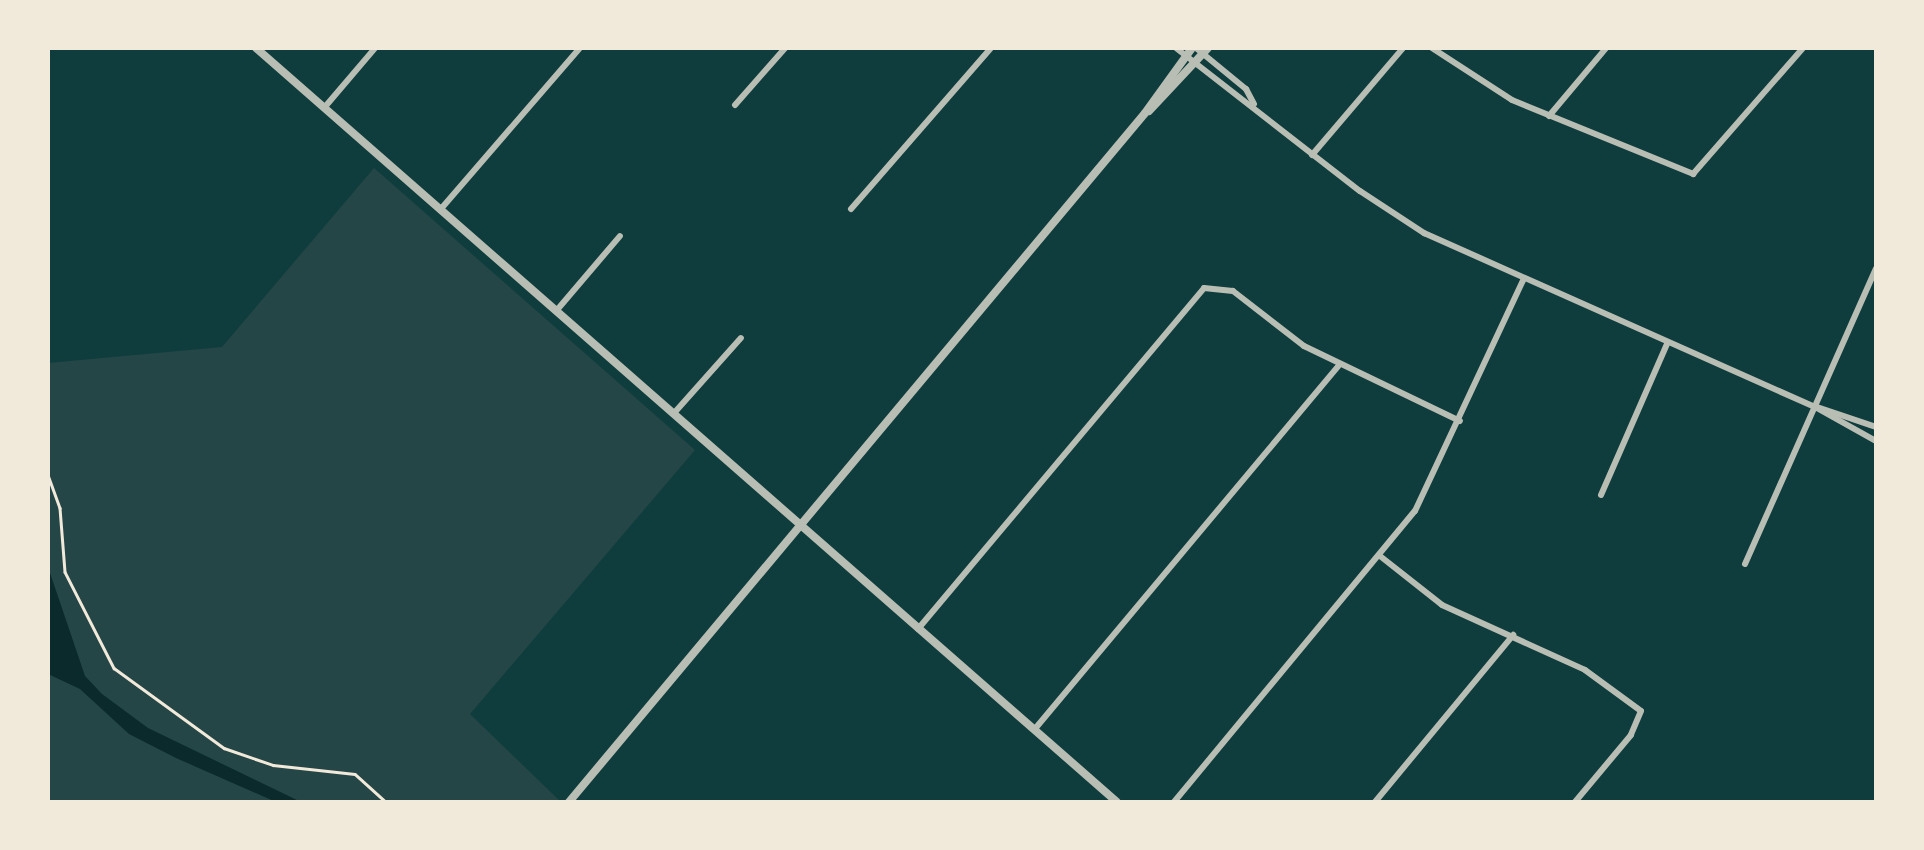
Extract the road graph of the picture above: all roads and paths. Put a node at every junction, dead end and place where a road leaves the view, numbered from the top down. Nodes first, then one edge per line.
1 (256, 48) edge
2 (375, 48) edge
3 (580, 48) edge
4 (785, 48) edge
5 (991, 48) edge
6 (1176, 48) edge
7 (1403, 48) edge
8 (1432, 48) edge
9 (1606, 48) edge
10 (1804, 48) edge
11 (1197, 50) edge
12 (1195, 63) junction
13 (735, 105) dead end
14 (1254, 106) junction
15 (324, 108) junction
16 (1145, 113) junction
17 (1549, 116) junction
18 (1312, 154) junction
19 (440, 210) junction
20 (851, 210) dead end
21 (620, 236) dead end
22 (1876, 269) edge
23 (1524, 278) junction
24 (557, 310) junction
25 (741, 338) dead end
26 (1668, 342) junction
27 (1338, 366) junction
28 (1815, 407) junction
29 (675, 412) junction
30 (1460, 421) junction
31 (1876, 427) edge
32 (1876, 441) edge
33 (48, 475) edge
34 (1601, 495) dead end
35 (802, 524) junction
36 (1380, 556) junction
37 (1745, 564) dead end
38 (918, 629) junction
39 (1513, 635) junction
40 (1034, 730) junction
41 (386, 802) edge
42 (569, 802) edge
43 (1117, 802) edge
44 (1174, 802) edge
45 (1374, 802) edge
46 (1575, 802) edge

1 - 15 street
2 - 15 street
3 - 19 street
4 - 13 street
5 - 20 street
6 - 11 street
7 - 18 street
8 - 17 street
9 - 17 street
10 - 17 street
11 - 12 street
11 - 14 street
11 - 16 street
12 - 14 street
12 - 16 street
14 - 18 street
15 - 19 street
16 - 35 street
18 - 23 street
19 - 24 street
21 - 24 street
22 - 28 street
23 - 26 street
23 - 30 street
24 - 29 street
25 - 29 street
26 - 28 street
26 - 34 street
27 - 30 street
27 - 38 street
27 - 40 street
28 - 31 street
28 - 32 street
28 - 37 street
29 - 35 street
30 - 36 street
33 - 41 path
35 - 38 street
35 - 42 street
36 - 39 street
36 - 44 street
38 - 40 street
39 - 45 street
39 - 46 street
40 - 43 street

